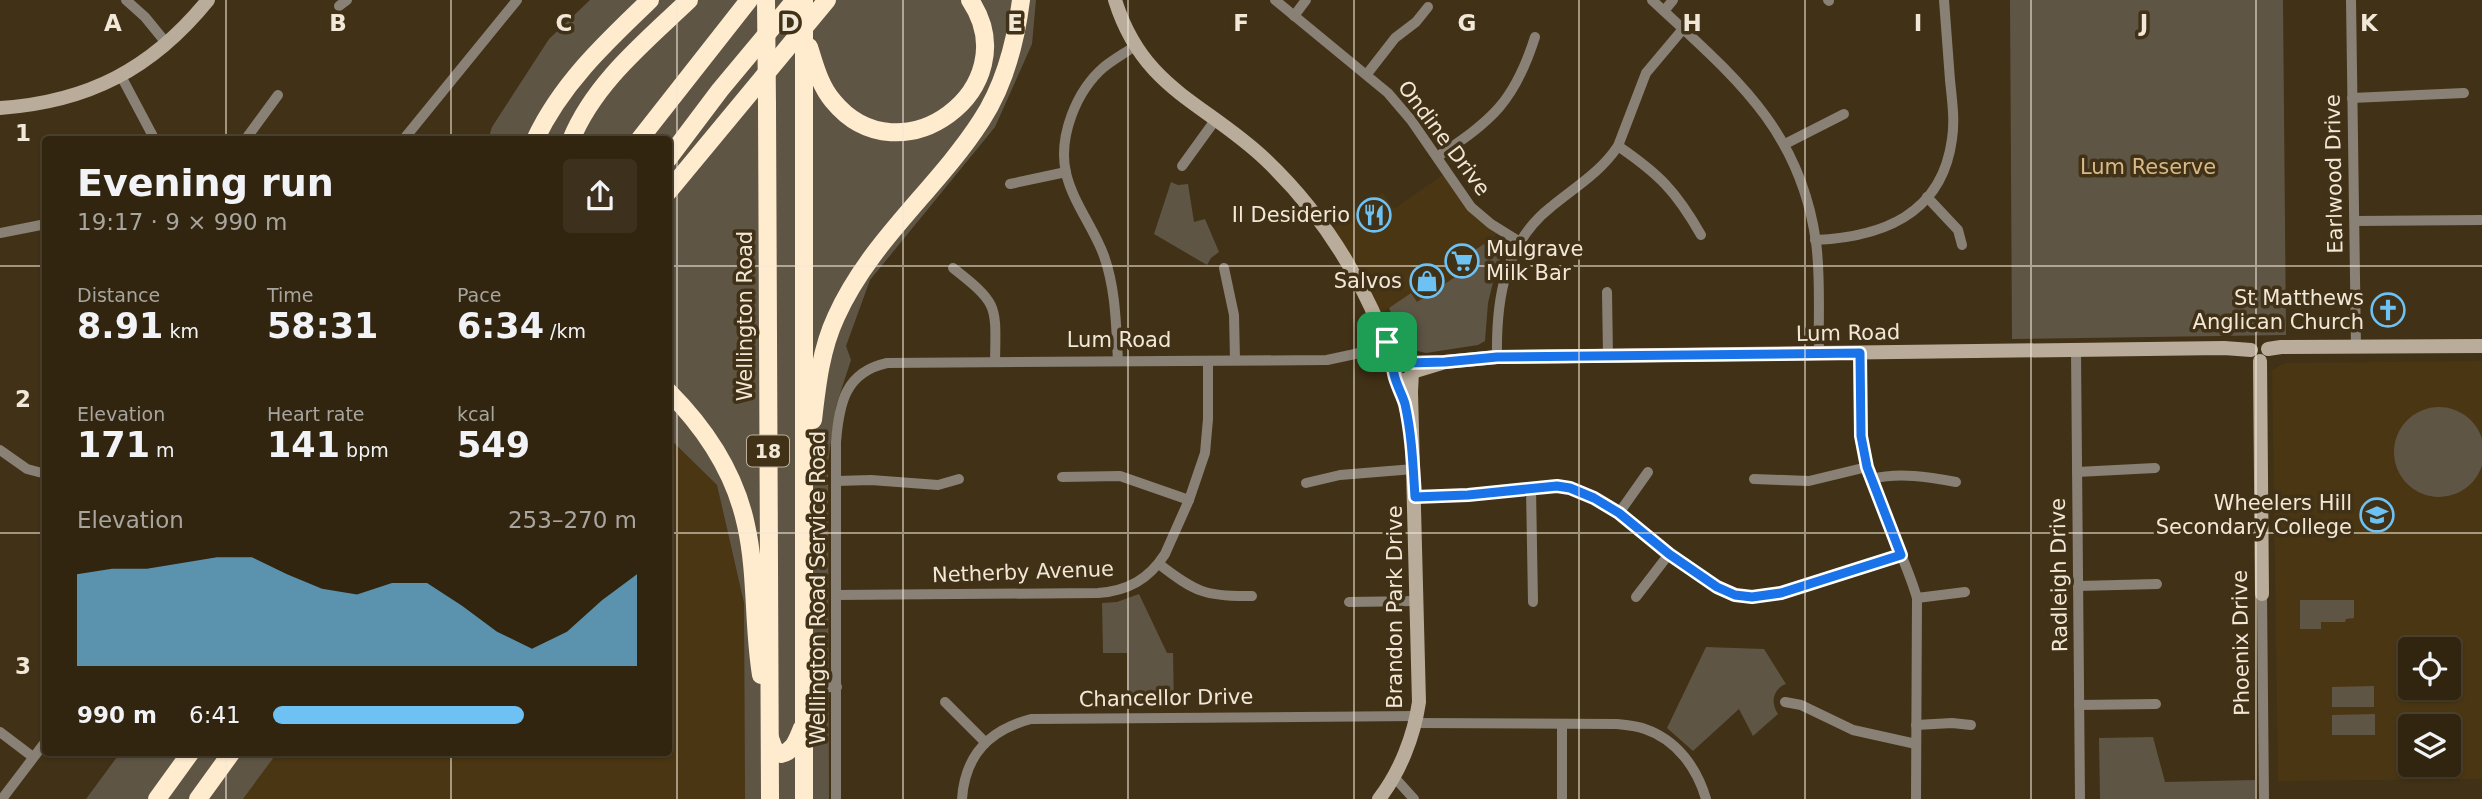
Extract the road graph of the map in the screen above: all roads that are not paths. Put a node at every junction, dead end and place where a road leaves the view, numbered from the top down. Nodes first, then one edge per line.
1 (126, 0) edge
2 (208, 0) edge
3 (517, 0) edge
4 (650, 0) edge
5 (689, 0) edge
6 (749, 0) edge
7 (766, 0) edge
8 (796, 0) edge
9 (804, 0) edge
10 (827, 0) edge
11 (970, 0) edge
12 (1021, 0) edge
13 (1115, 0) edge
14 (1275, 0) edge
15 (1306, 0) edge
16 (1652, 0) edge
17 (1673, 0) edge
18 (1944, 0) edge
19 (2351, 0) edge
20 (1428, 7) dead end
21 (1664, 11) junction
22 (1294, 16) junction
23 (1683, 29) junction
24 (1535, 37) dead end
25 (167, 44) junction
26 (1135, 46) junction
27 (807, 55) junction
28 (1367, 74) junction
29 (121, 76) junction
30 (2464, 93) dead end
31 (278, 95) dead end
32 (2352, 98) junction
33 (0, 108) edge
34 (1844, 114) dead end
35 (1216, 119) junction
36 (153, 136) edge
37 (248, 136) edge
38 (405, 136) edge
39 (537, 136) edge
40 (572, 136) edge
41 (642, 136) edge
42 (1785, 144) junction
43 (1618, 146) junction
44 (672, 154) edge
45 (1437, 157) junction
46 (1182, 166) dead end
47 (1066, 172) junction
48 (1010, 184) dead end
49 (672, 187) edge
50 (1927, 197) junction
51 (2482, 220) edge
52 (2355, 221) junction
53 (42, 225) edge
54 (0, 233) edge
55 (1701, 235) dead end
56 (1815, 240) junction
57 (1520, 242) junction
58 (1962, 245) dead end
59 (953, 268) dead end
60 (1224, 268) dead end
61 (1607, 292) dead end
62 (1387, 342) junction
63 (2482, 346) edge
64 (2356, 347) junction
65 (2076, 351) junction
66 (1860, 353) junction
67 (2260, 353) junction
68 (1819, 354) junction
69 (1608, 356) junction
70 (1497, 357) junction
71 (1235, 360) junction
72 (1118, 361) junction
73 (1208, 361) junction
74 (995, 362) junction
75 (1404, 370) junction
76 (853, 380) joint
77 (672, 395) edge
78 (0, 452) edge
79 (1867, 467) junction
80 (2155, 468) dead end
81 (1414, 469) junction
82 (1648, 472) dead end
83 (2077, 472) junction
84 (42, 473) edge
85 (1062, 477) dead end
86 (959, 479) dead end
87 (1754, 479) dead end
88 (1872, 480) junction
89 (836, 481) junction
90 (1956, 482) dead end
91 (1306, 483) dead end
92 (1531, 488) junction
93 (1415, 497) junction
94 (1189, 499) junction
95 (1619, 513) junction
96 (1669, 554) junction
97 (1901, 555) junction
98 (803, 560) junction
99 (1159, 564) junction
100 (2157, 584) dead end
101 (2078, 586) junction
102 (1965, 592) dead end
103 (2262, 594) joint
104 (836, 595) junction
105 (1252, 596) dead end
106 (1636, 597) dead end
107 (1917, 598) junction
108 (1418, 601) junction
109 (1349, 602) dead end
110 (1532, 602) dead end
111 (837, 687) junction
112 (803, 688) junction
113 (945, 702) dead end
114 (1786, 702) dead end
115 (2156, 704) dead end
116 (2079, 705) junction
117 (1416, 719) junction
118 (1562, 724) junction
119 (803, 725) junction
120 (1916, 725) junction
121 (1972, 725) dead end
122 (0, 732) edge
123 (770, 738) junction
124 (984, 741) junction
125 (1916, 744) junction
126 (42, 746) edge
127 (188, 756) edge
128 (229, 756) edge
129 (33, 757) junction
130 (1395, 778) junction
131 (805, 794) edge
132 (2, 799) edge
133 (157, 799) edge
134 (198, 799) edge
135 (770, 799) edge
136 (836, 799) edge
137 (962, 799) edge
138 (1379, 799) edge
139 (1414, 799) edge
140 (1562, 799) edge
141 (1706, 799) edge
142 (1916, 799) edge
143 (2080, 799) edge
144 (2264, 799) edge

1 - 25 street
2 - 25 street
3 - 38 street
4 - 39 highway
5 - 40 highway
6 - 41 highway
7 - 123 highway, Wellington Road / 18, bridge
8 - 44 highway
9 - 27 highway, 18, bridge
10 - 49 highway
11 - 27 highway
12 - 98 highway
13 - 26 street
14 - 22 street, Ondine Drive
15 - 22 street
16 - 21 street
17 - 21 street
18 - 50 street
19 - 32 street, Earlwood Drive
20 - 28 street
21 - 23 street
22 - 28 street, Ondine Drive
23 - 42 street
23 - 43 street
24 - 45 street
25 - 29 street
26 - 35 street
26 - 47 street
27 - 98 highway, 18
28 - 45 street, Ondine Drive
29 - 33 street
29 - 36 street
30 - 32 street
31 - 37 street
32 - 52 street, Earlwood Drive
34 - 42 street
35 - 46 street
35 - 62 street
42 - 56 street
43 - 55 street
43 - 57 street
45 - 57 street, Ondine Drive
47 - 48 street
47 - 72 street
50 - 56 street
50 - 58 street
51 - 52 street
52 - 64 street, Earlwood Drive
53 - 54 street
56 - 68 street
57 - 70 street
59 - 74 street
60 - 71 street
61 - 69 street
62 - 71 street, Lum Road
62 - 75 street
63 - 64 street, Lum Road
64 - 67 street, Lum Road
65 - 66 street, Lum Road
65 - 67 street, Lum Road
65 - 83 street, Radleigh Drive
66 - 68 street, Lum Road
66 - 79 street
67 - 103 street, Phoenix Drive
68 - 69 street, Lum Road
69 - 70 street, Lum Road
70 - 75 street, Lum Road
71 - 73 street, Lum Road
72 - 73 street, Lum Road
72 - 74 street, Lum Road
73 - 94 street, Netherby Avenue
74 - 76 street, Lum Road
75 - 81 street, Brandon Park Drive
76 - 89 street, Wellington Road Service Road
77 - 123 highway
78 - 84 street
79 - 87 street
79 - 88 street
80 - 83 street
81 - 91 street
81 - 93 street, Brandon Park Drive
82 - 95 street
83 - 101 street, Radleigh Drive
85 - 94 street
86 - 89 street
88 - 90 street
88 - 97 street
89 - 104 street, Wellington Road Service Road
92 - 93 street
92 - 95 street
92 - 110 street
93 - 108 street, Brandon Park Drive
94 - 99 street, Netherby Avenue
95 - 96 street
96 - 97 street
96 - 106 street
97 - 107 street
98 - 112 highway, 18
99 - 104 street, Netherby Avenue
99 - 105 street
100 - 101 street
101 - 116 street, Radleigh Drive
102 - 107 street
103 - 144 street, Phoenix Drive
104 - 111 street, Wellington Road Service Road
107 - 120 street
108 - 109 street
108 - 117 street, Brandon Park Drive
111 - 112 street
111 - 136 street, Wellington Road Service Road
112 - 119 highway, 18
113 - 124 street
114 - 125 street
115 - 116 street
116 - 143 street, Radleigh Drive
117 - 118 street, Chancellor Drive
117 - 124 street, Chancellor Drive
117 - 130 street, Brandon Park Drive
118 - 140 street
118 - 141 street, Chancellor Drive
119 - 123 highway
119 - 131 highway, 18
120 - 121 street
120 - 125 street
122 - 129 street
123 - 135 highway, Wellington Road / 18
124 - 137 street
125 - 142 street
126 - 129 street
127 - 133 highway
128 - 134 highway
129 - 132 street
130 - 138 street, Brandon Park Drive
130 - 139 street

